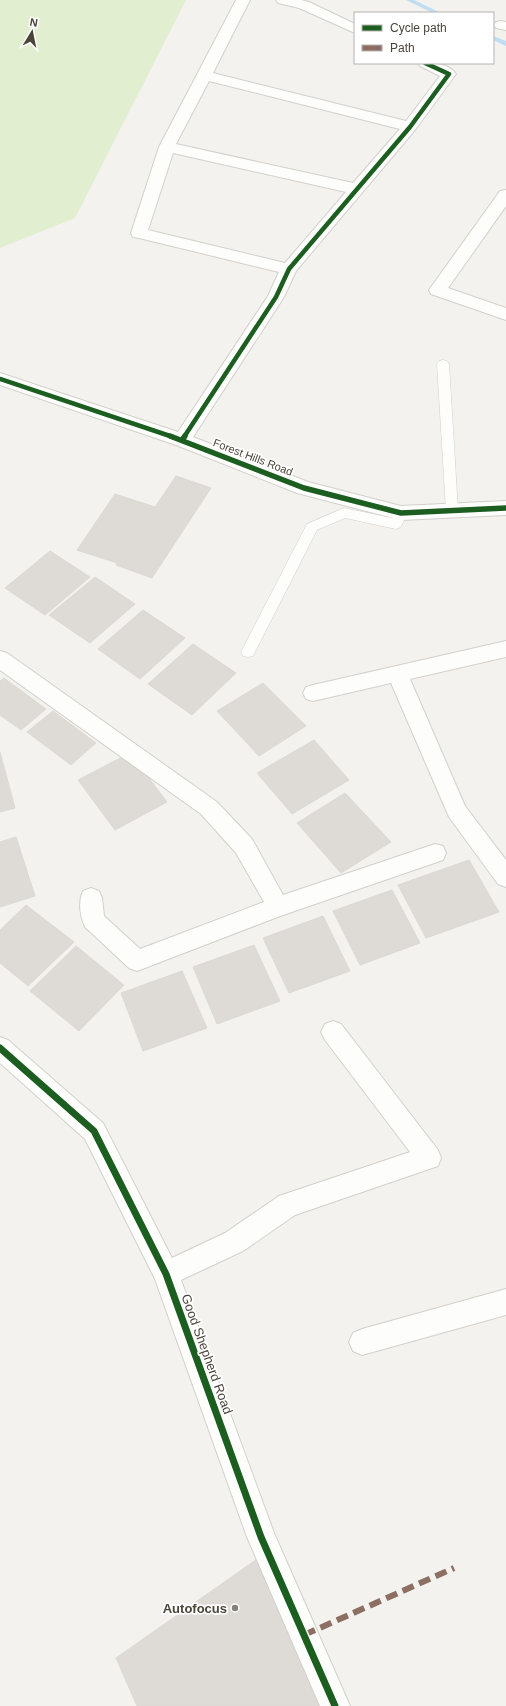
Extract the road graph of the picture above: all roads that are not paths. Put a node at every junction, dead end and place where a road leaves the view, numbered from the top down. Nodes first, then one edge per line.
1 (243, 0) edge
2 (283, 0) edge
3 (506, 23) edge
4 (506, 26) edge
5 (354, 29) edge
6 (428, 64) edge
7 (204, 75) junction
8 (410, 127) junction
9 (167, 147) junction
10 (356, 189) junction
11 (506, 194) edge
12 (289, 269) junction
13 (506, 314) edge
14 (443, 364) dead end
15 (0, 379) edge
16 (182, 440) junction
17 (506, 508) edge
18 (452, 510) junction
19 (401, 513) junction
20 (506, 650) edge
21 (248, 652) dead end
22 (0, 659) edge
23 (397, 673) junction
24 (313, 693) dead end
25 (435, 853) dead end
26 (506, 877) edge
27 (91, 898) dead end
28 (278, 907) junction
29 (333, 1032) dead end
30 (0, 1048) edge
31 (166, 1274) junction
32 (506, 1302) edge
33 (362, 1342) dead end
34 (336, 1706) edge

1 - 7 street
2 - 5 street
3 - 4 street
6 - 8 street
7 - 8 street
7 - 9 street
8 - 10 street
9 - 10 street
9 - 12 street
10 - 12 street
11 - 13 street
12 - 16 street
14 - 18 lane
15 - 16 street, Forest Hills Road
16 - 19 street, Forest Hills Road
17 - 18 street, Forest Hills Road
18 - 19 street, Forest Hills Road
19 - 21 lane
20 - 23 street
22 - 28 street
23 - 24 street
23 - 26 street
25 - 28 street
27 - 28 street
29 - 31 street
30 - 31 street, Good Shepherd Road
31 - 34 street, Good Shepherd Road
32 - 33 street

